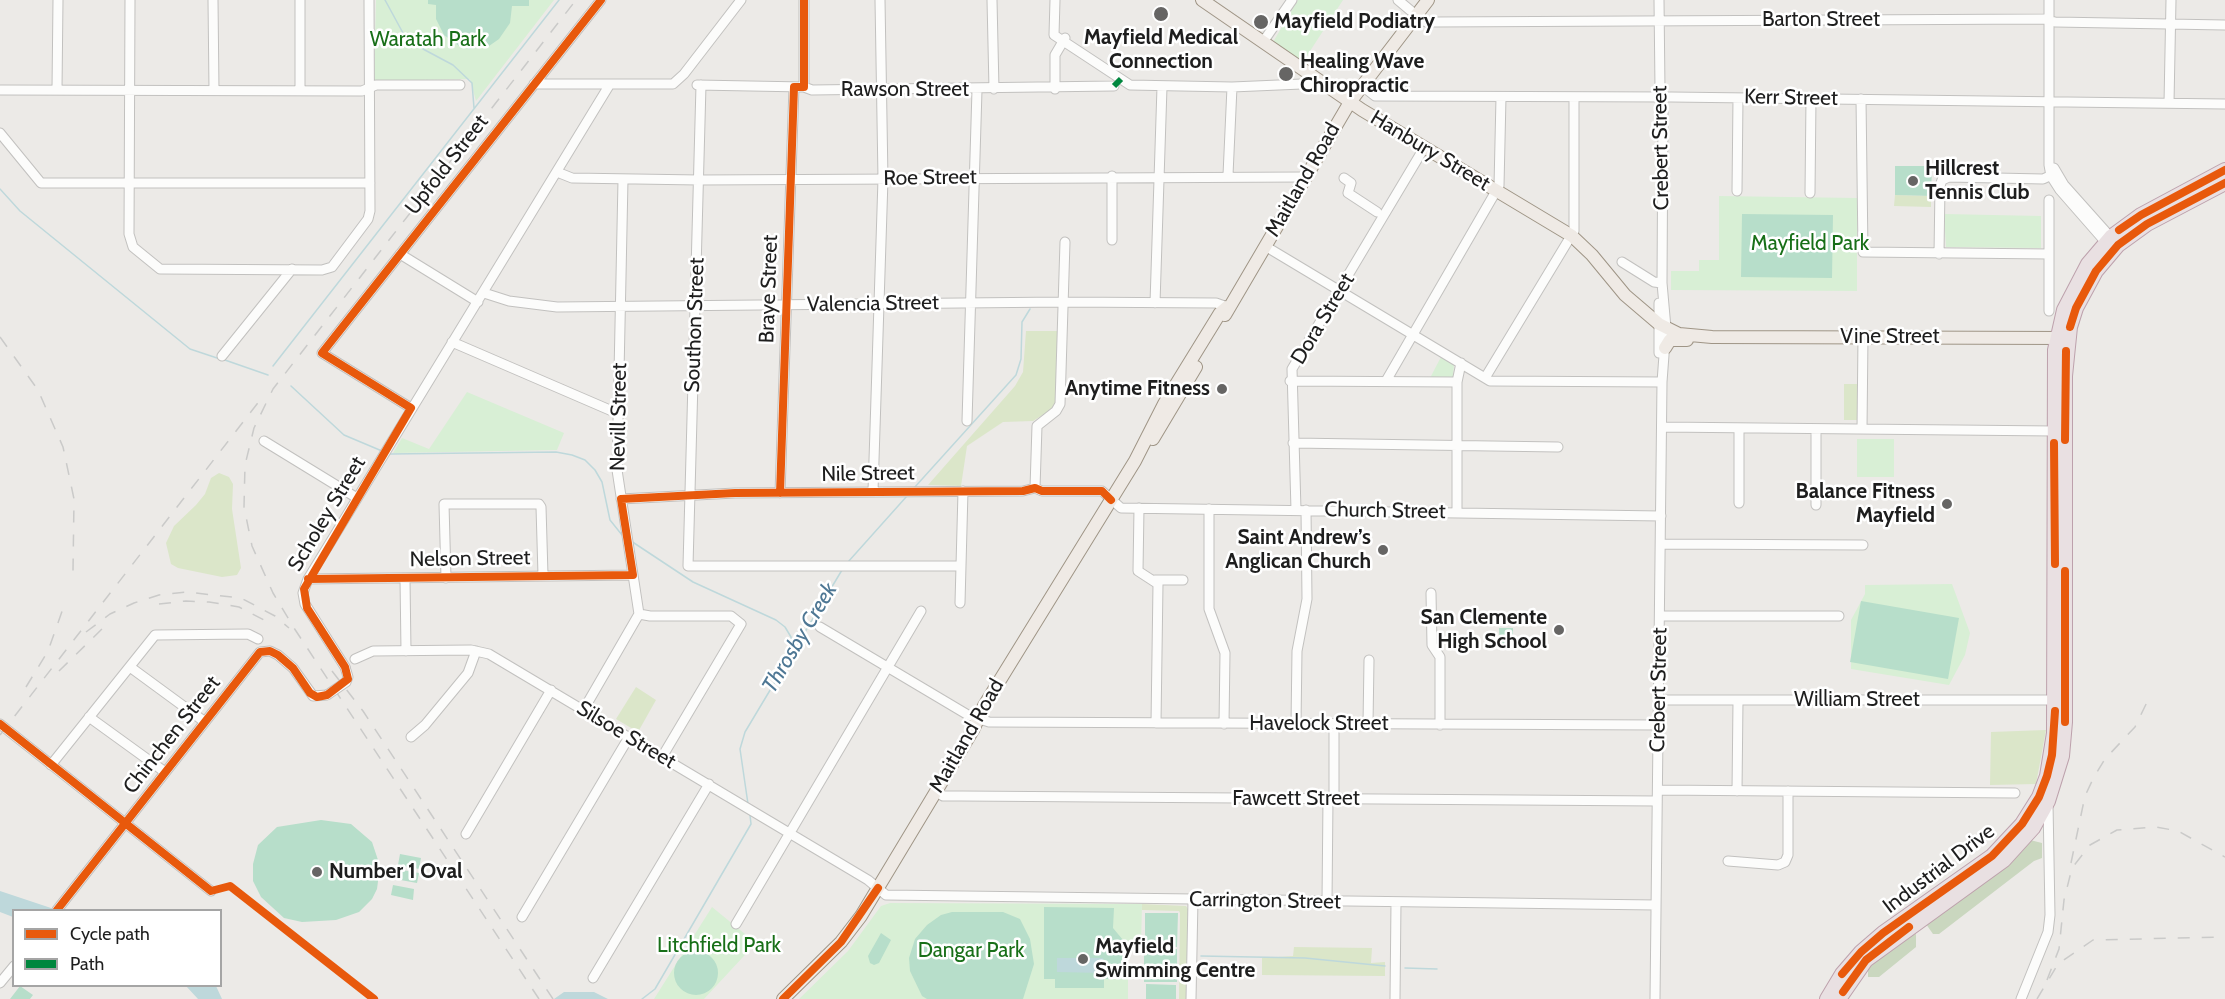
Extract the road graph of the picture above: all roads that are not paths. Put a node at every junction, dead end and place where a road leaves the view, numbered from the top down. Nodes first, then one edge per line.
1 (58, 0) edge
2 (130, 0) edge
3 (213, 0) edge
4 (300, 0) edge
5 (369, 0) edge
6 (601, 0) edge
7 (741, 0) edge
8 (804, 0) edge
9 (880, 0) edge
10 (992, 0) edge
11 (1055, 0) edge
12 (1202, 0) edge
13 (1292, 0) edge
14 (1398, 0) edge
15 (1428, 0) edge
16 (1659, 0) edge
17 (2049, 0) edge
18 (2171, 0) edge
19 (1417, 16) junction
20 (2049, 20) junction
21 (1659, 21) junction
22 (2170, 25) junction
23 (2225, 25) edge
24 (1063, 40) junction
25 (1263, 42) junction
26 (1118, 83) junction
27 (1325, 83) junction
28 (534, 84) junction
29 (610, 84) junction
30 (460, 85) dead end
31 (698, 85) joint
32 (1362, 86) junction
33 (370, 87) junction
34 (794, 87) junction
35 (804, 87) junction
36 (1162, 87) junction
37 (1232, 87) junction
38 (1055, 88) junction
39 (57, 89) junction
40 (994, 89) junction
41 (0, 90) edge
42 (131, 90) junction
43 (214, 90) junction
44 (881, 90) junction
45 (977, 90) junction
46 (300, 91) junction
47 (1502, 97) junction
48 (1574, 97) junction
49 (1662, 97) junction
50 (1738, 98) junction
51 (1811, 98) junction
52 (1861, 99) junction
53 (1350, 102) junction
54 (2050, 102) junction
55 (2169, 103) junction
56 (2225, 104) edge
57 (0, 133) edge
58 (1424, 148) junction
59 (2225, 170) edge
60 (557, 172) junction
61 (2054, 174) junction
62 (1228, 175) junction
63 (1112, 176) junction
64 (975, 177) junction
65 (1160, 177) junction
66 (1305, 177) junction
67 (1344, 178) dead end
68 (883, 179) junction
69 (623, 180) junction
70 (699, 180) junction
71 (791, 180) junction
72 (130, 182) junction
73 (370, 183) junction
74 (2225, 183) edge
75 (1497, 191) junction
76 (1737, 191) dead end
77 (1810, 193) dead end
78 (2049, 200) dead end
79 (1377, 212) dead end
80 (1572, 236) junction
81 (1112, 240) dead end
82 (1065, 242) dead end
83 (2112, 243) junction
84 (1265, 246) junction
85 (400, 254) junction
86 (1939, 254) junction
87 (2049, 254) junction
88 (1622, 262) dead end
89 (292, 269) junction
90 (1662, 283) junction
91 (1340, 290) junction
92 (481, 297) junction
93 (1063, 302) junction
94 (972, 303) junction
95 (1155, 303) junction
96 (880, 304) junction
97 (787, 305) junction
98 (695, 306) junction
99 (621, 307) junction
100 (1227, 307) junction
101 (2049, 310) dead end
102 (1659, 320) junction
103 (1413, 334) junction
104 (1712, 336) junction
105 (1863, 337) junction
106 (2062, 338) junction
107 (452, 342) junction
108 (1665, 348) junction
109 (222, 356) dead end
110 (1461, 363) junction
111 (1485, 378) junction
112 (1290, 381) junction
113 (1386, 381) junction
114 (1457, 382) junction
115 (1662, 382) junction
116 (411, 408) junction
117 (619, 414) junction
118 (967, 421) dead end
119 (1662, 428) junction
120 (1739, 428) junction
121 (1816, 429) junction
122 (1862, 429) junction
123 (2055, 431) junction
124 (264, 441) dead end
125 (1293, 443) junction
126 (1458, 445) junction
127 (1558, 447) dead end
128 (1035, 488) junction
129 (873, 491) junction
130 (963, 491) junction
131 (780, 493) junction
132 (690, 494) junction
133 (357, 498) junction
134 (621, 499) junction
135 (1111, 500) junction
136 (1739, 503) dead end
137 (1816, 505) dead end
138 (1139, 508) junction
139 (1209, 509) junction
140 (1296, 510) junction
141 (1306, 510) junction
142 (1457, 512) junction
143 (1661, 516) junction
144 (1661, 544) junction
145 (1863, 545) dead end
146 (961, 566) junction
147 (633, 574) junction
148 (543, 575) junction
149 (446, 578) junction
150 (308, 579) junction
151 (405, 579) junction
152 (1155, 580) junction
153 (1183, 580) dead end
154 (1431, 593) dead end
155 (960, 603) dead end
156 (921, 611) dead end
157 (639, 614) junction
158 (1660, 616) junction
159 (1839, 616) dead end
160 (820, 627) dead end
161 (258, 639) dead end
162 (406, 651) junction
163 (476, 651) junction
164 (355, 659) dead end
165 (1369, 660) dead end
166 (888, 666) junction
167 (130, 667) junction
168 (551, 690) junction
169 (327, 695) joint
170 (1659, 700) junction
171 (2055, 700) junction
172 (1738, 701) junction
173 (584, 709) junction
174 (89, 717) junction
175 (979, 718) junction
176 (205, 722) junction
177 (1156, 723) junction
178 (0, 724) edge
179 (1224, 724) junction
180 (1296, 724) junction
181 (1334, 724) junction
182 (1368, 724) junction
183 (1440, 725) junction
184 (1659, 725) junction
185 (411, 737) dead end
186 (629, 737) junction
187 (2058, 745) junction
188 (662, 757) junction
189 (51, 765) junction
190 (165, 772) junction
191 (709, 784) junction
192 (1658, 790) junction
193 (935, 791) junction
194 (1737, 791) junction
195 (1788, 792) junction
196 (2015, 793) dead end
197 (1331, 799) junction
198 (1657, 801) junction
199 (2048, 801) junction
200 (125, 823) junction
201 (789, 832) junction
202 (466, 834) dead end
203 (1728, 861) dead end
204 (878, 888) junction
205 (211, 891) dead end
206 (1193, 900) junction
207 (1327, 901) junction
208 (1396, 902) junction
209 (1656, 905) junction
210 (59, 909) edge
211 (522, 917) dead end
212 (736, 924) dead end
213 (12, 968) edge
214 (593, 978) dead end
215 (0, 983) edge
216 (796, 986) junction
217 (783, 999) edge
218 (794, 999) edge
219 (1191, 999) edge
220 (1395, 999) edge
221 (1655, 999) edge
222 (1827, 999) edge
223 (1839, 999) edge
224 (2021, 999) edge

1 - 39 street
2 - 42 street
3 - 43 street
4 - 46 street
5 - 33 street
6 - 28 street, Upfold Street
7 - 29 street
8 - 35 street
9 - 44 street
10 - 40 street
11 - 24 street
12 - 25 main road, Hanbury Street
13 - 25 street
14 - 19 street
15 - 19 main road, Maitland Road
16 - 21 street, Crebert Street
17 - 20 street
18 - 22 street
19 - 21 street, Barton Street
19 - 32 main road, Maitland Road
20 - 21 street, Barton Street
20 - 22 street, Barton Street
20 - 54 street
21 - 49 street, Crebert Street
22 - 23 street, Barton Street
22 - 55 street
24 - 26 street
24 - 38 street
25 - 27 main road, Hanbury Street
26 - 36 street, Rawson Street
26 - 38 street, Rawson Street
27 - 37 street, Rawson Street
27 - 53 main road, Hanbury Street
28 - 29 street
28 - 85 street, Upfold Street
29 - 60 street, Scholey Street
30 - 33 street
31 - 34 street, Rawson Street
31 - 70 street, Southon Street
32 - 47 street, Kerr Street
32 - 53 main road, Maitland Road
33 - 46 street
33 - 73 street
34 - 35 street, Rawson Street
34 - 71 street, Braye Street
35 - 44 street, Rawson Street
36 - 37 street, Rawson Street
36 - 65 street
37 - 62 street
38 - 40 street, Rawson Street
39 - 41 street
39 - 42 street
40 - 45 street, Rawson Street
42 - 43 street
42 - 72 street
43 - 46 street
44 - 45 street, Rawson Street
44 - 68 street
45 - 64 street
47 - 48 street, Kerr Street
47 - 75 street
48 - 49 street, Kerr Street
48 - 80 street
49 - 50 street, Kerr Street
49 - 90 street, Crebert Street
50 - 51 street, Kerr Street
50 - 76 street
51 - 52 street, Kerr Street
51 - 77 street
52 - 54 street, Kerr Street
52 - 86 street
53 - 58 main road, Hanbury Street
53 - 66 main road, Maitland Road
54 - 55 street, Kerr Street
54 - 61 street
55 - 56 street, Kerr Street
57 - 72 street
58 - 75 main road, Hanbury Street
58 - 91 street, Dora Street
59 - 83 highway, Industrial Drive
60 - 69 street, Roe Street
60 - 92 street, Scholey Street
61 - 83 street
61 - 86 street
62 - 65 street, Roe Street
62 - 66 street, Roe Street
63 - 64 street, Roe Street
63 - 65 street, Roe Street
63 - 81 street
64 - 68 street, Roe Street
64 - 94 street
65 - 95 street
66 - 84 main road, Maitland Road
67 - 79 street
68 - 71 street, Roe Street
68 - 96 street
69 - 70 street, Roe Street
69 - 99 street, Nevill Street
70 - 71 street, Roe Street
70 - 98 street, Southon Street
71 - 97 street, Braye Street
72 - 73 street
72 - 89 street
73 - 89 street
74 - 83 highway, Industrial Drive
75 - 80 main road, Hanbury Street
75 - 103 street
78 - 87 street
80 - 102 main road, Hanbury Street
80 - 111 street
82 - 93 street
83 - 106 highway, Industrial Drive
84 - 91 street
84 - 100 main road, Maitland Road
85 - 92 street, Valencia Street
85 - 116 street, Upfold Street
86 - 87 street
87 - 101 street
88 - 90 street
89 - 109 street
90 - 102 street, Crebert Street
91 - 103 street
91 - 112 street, Dora Street
92 - 99 street, Valencia Street
92 - 107 street, Scholey Street
93 - 94 street, Valencia Street
93 - 95 street, Valencia Street
93 - 128 street
94 - 96 street, Valencia Street
94 - 118 street
95 - 100 street, Valencia Street
96 - 97 street, Valencia Street
96 - 129 street
97 - 98 street, Valencia Street
97 - 131 street, Braye Street
98 - 99 street, Valencia Street
98 - 132 street, Southon Street
99 - 117 street, Nevill Street
100 - 135 main road, Maitland Road
102 - 104 main road, Vine Street
102 - 108 street, Crebert Street
102 - 115 street, Crebert Street
103 - 110 street
103 - 113 street
104 - 105 main road, Vine Street
104 - 108 main road
105 - 106 main road, Vine Street
105 - 122 street
106 - 123 highway, Industrial Drive
106 - 187 highway, Industrial Drive
107 - 116 street, Scholey Street
107 - 117 street
108 - 115 street, Crebert Street
110 - 111 street
110 - 114 street
111 - 115 street
112 - 113 street
112 - 125 street, Dora Street
113 - 114 street
114 - 126 street
115 - 119 street, Crebert Street
116 - 133 street, Scholey Street
117 - 134 street, Nevill Street
119 - 120 street
119 - 143 street, Crebert Street
120 - 121 street
120 - 136 street
121 - 122 street
121 - 137 street
122 - 123 street
123 - 171 highway, Industrial Drive
124 - 133 street
125 - 126 street
125 - 140 street, Dora Street
126 - 127 street
126 - 142 street
128 - 130 street, Nile Street
128 - 135 street, Nile Street
129 - 130 street, Nile Street
129 - 131 street, Nile Street
130 - 146 street
131 - 132 street, Nile Street
132 - 134 street, Nile Street
132 - 146 street, Southon Street
133 - 150 street, Scholey Street
134 - 147 street, Nevill Street
135 - 138 street, Church Street
135 - 175 main road, Maitland Road
138 - 139 street, Church Street
138 - 152 street
139 - 140 street, Church Street
139 - 179 street
140 - 141 street, Church Street
141 - 142 street, Church Street
141 - 180 street
142 - 143 street, Church Street
143 - 144 street, Crebert Street
144 - 145 street
144 - 158 street, Crebert Street
146 - 155 street
147 - 148 street, Nelson Street
147 - 157 street, Nevill Street
148 - 149 street, Nelson Street
148 - 149 street
149 - 151 street, Nelson Street
150 - 151 street, Nelson Street
150 - 169 street, Scholey Street, bridge
151 - 162 street
152 - 153 street
152 - 177 street
154 - 183 street
156 - 166 street
157 - 173 street
157 - 188 street
158 - 159 street
158 - 170 street, Crebert Street
160 - 166 street
161 - 167 street
162 - 163 street, Silsoe Street
162 - 164 street, Silsoe Street
163 - 168 street, Silsoe Street
163 - 185 street
165 - 182 street
166 - 175 street
166 - 201 street
167 - 174 street
167 - 176 street
168 - 173 street, Silsoe Street
168 - 202 street
169 - 176 street, Chinchen Street
170 - 172 street, William Street
170 - 184 street, Crebert Street
171 - 172 street, William Street
171 - 187 highway, Industrial Drive
172 - 194 street
173 - 186 street, Silsoe Street
174 - 189 street
174 - 190 street
175 - 177 street, Havelock Street
175 - 193 main road, Maitland Road
176 - 190 street, Chinchen Street
177 - 179 street, Havelock Street
178 - 189 street
179 - 180 street, Havelock Street
180 - 181 street, Havelock Street
181 - 182 street, Havelock Street
181 - 197 street
182 - 183 street, Havelock Street
183 - 184 street, Havelock Street
184 - 192 street, Crebert Street
186 - 188 street, Silsoe Street
186 - 211 street
187 - 199 highway, Industrial Drive
187 - 222 highway, Industrial Drive
188 - 191 street, Silsoe Street
189 - 200 street
190 - 200 street, Chinchen Street
191 - 201 street, Silsoe Street
191 - 214 street
192 - 194 street
192 - 198 street, Crebert Street
193 - 197 street, Fawcett Street
193 - 204 main road, Maitland Road
194 - 195 street
195 - 196 street
195 - 203 street
197 - 198 street, Fawcett Street
197 - 207 street
198 - 209 street, Crebert Street
199 - 223 highway, Industrial Drive
199 - 224 street
200 - 205 street
200 - 210 street, Chinchen Street
201 - 204 street, Silsoe Street
201 - 212 street
204 - 206 street, Carrington Street
204 - 216 main road, Maitland Road
206 - 207 street, Carrington Street
206 - 219 street
207 - 208 street, Carrington Street
208 - 209 street, Carrington Street
208 - 220 street
209 - 221 street, Crebert Street
213 - 215 street
216 - 217 main road, Maitland Road
216 - 218 main road

